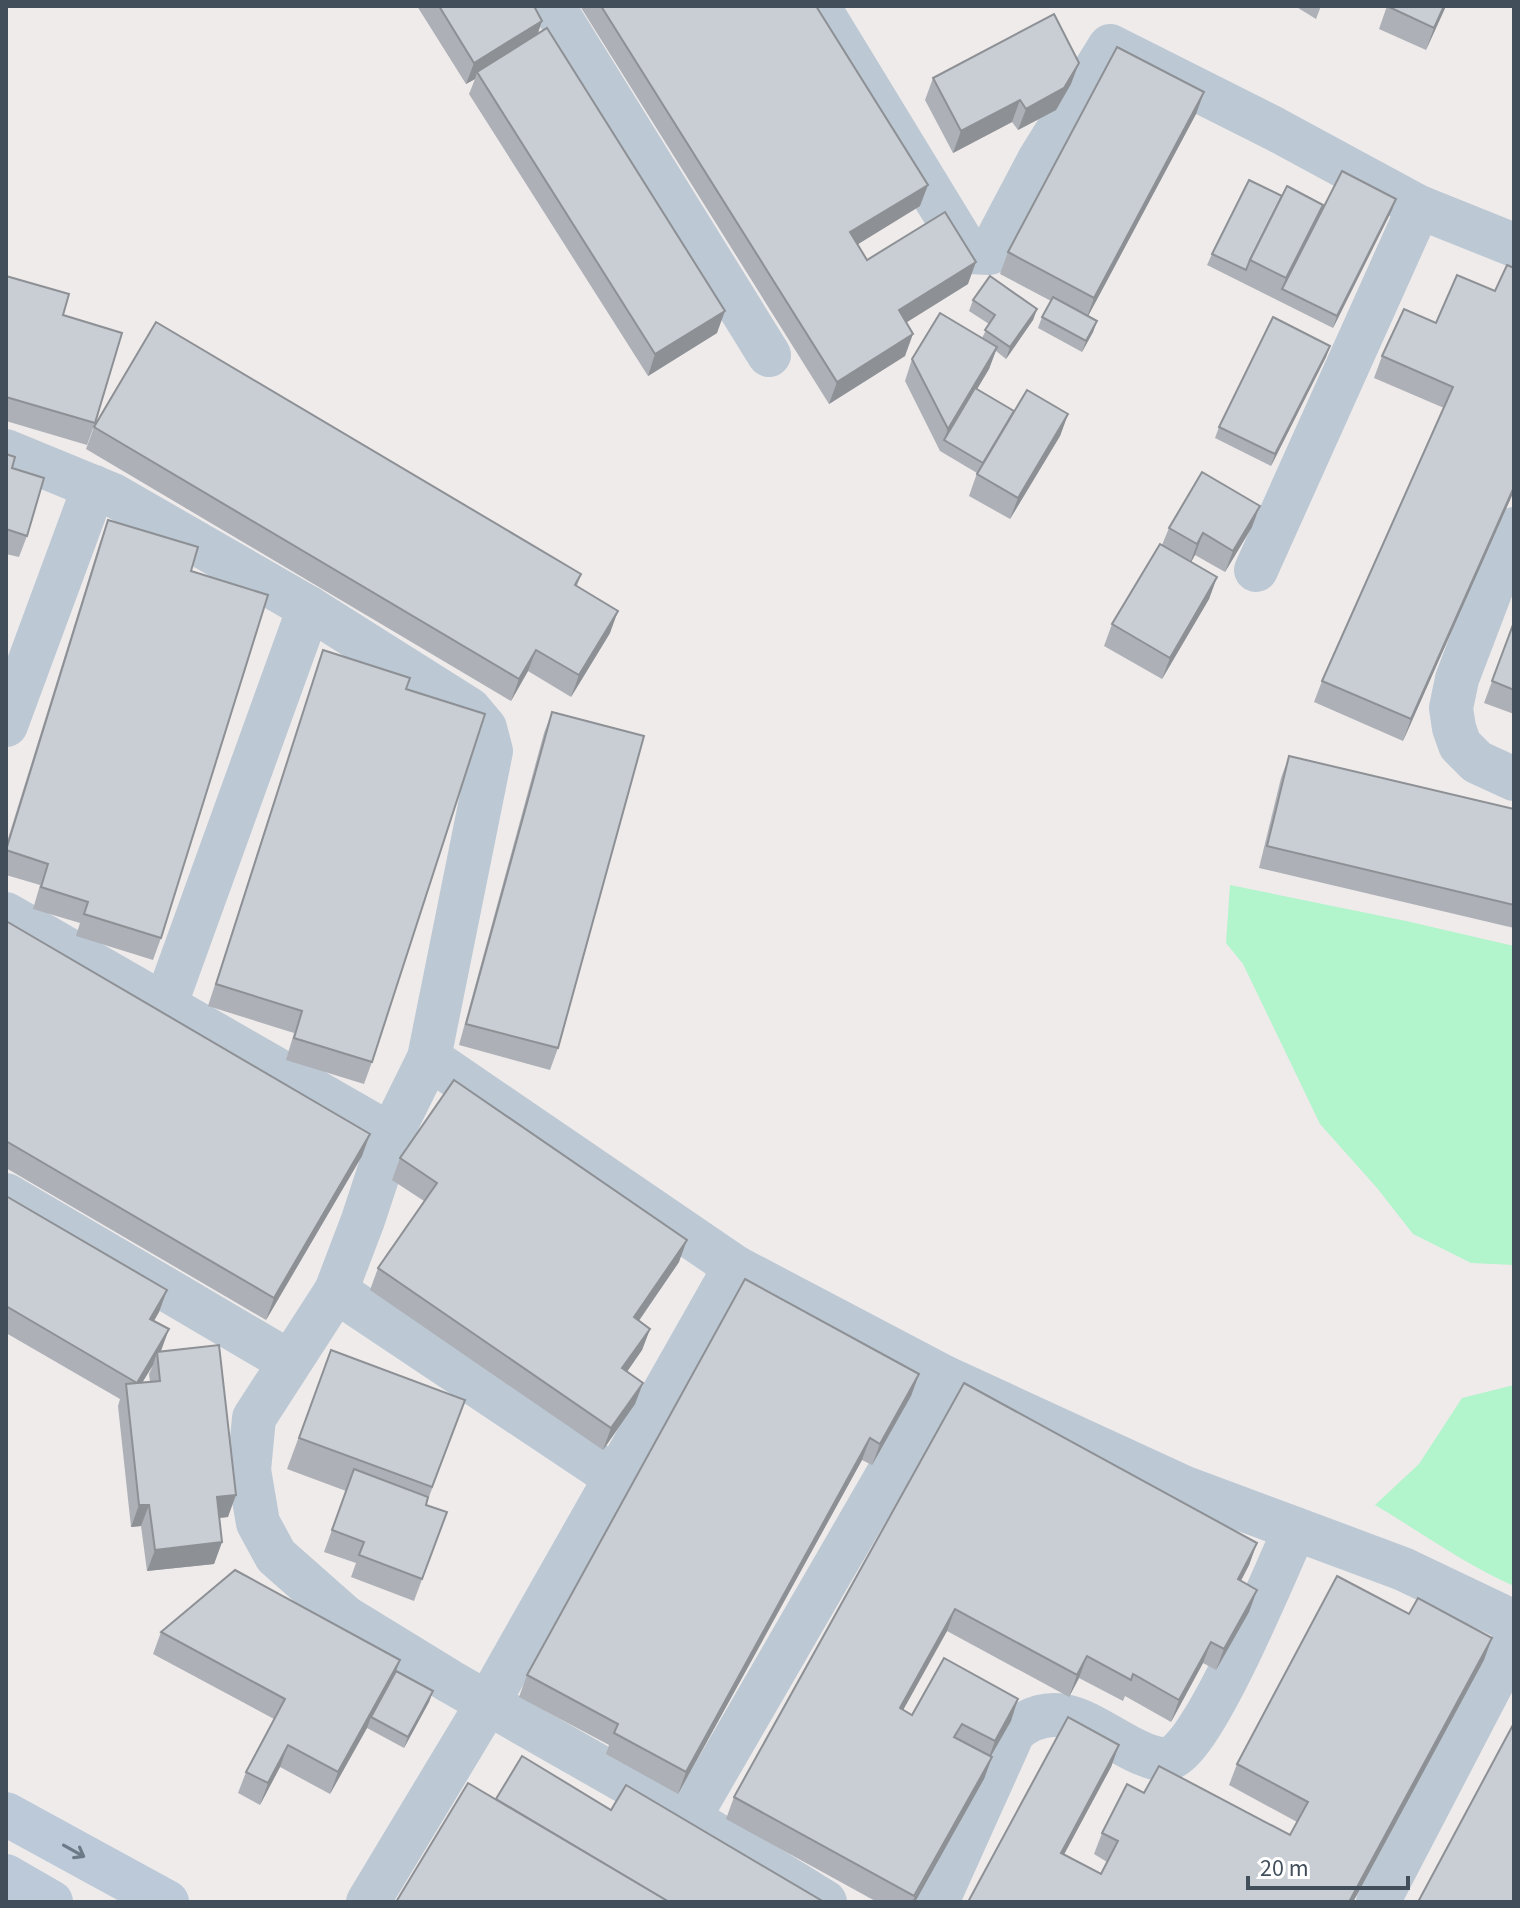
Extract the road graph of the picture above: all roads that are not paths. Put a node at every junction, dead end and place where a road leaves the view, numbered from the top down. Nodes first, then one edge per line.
1 (553, 6) edge
2 (818, 6) edge
3 (1419, 207) junction
4 (1514, 245) edge
5 (769, 355) dead end
6 (6, 451) edge
7 (94, 487) junction
8 (1514, 529) edge
9 (1256, 570) dead end
10 (309, 608) junction
11 (8, 711) edge
12 (1514, 779) edge
13 (6, 914) edge
14 (165, 1006) junction
15 (429, 1058) junction
16 (391, 1135) junction
17 (6, 1195) edge
18 (735, 1267) junction
19 (336, 1291) junction
20 (288, 1361) junction
21 (944, 1377) junction
22 (616, 1478) junction
23 (1295, 1529) junction
24 (1514, 1622) edge
25 (1514, 1641) edge
26 (489, 1701) junction
27 (6, 1814) edge
28 (689, 1818) junction
29 (6, 1876) edge
30 (51, 1902) edge
31 (167, 1902) edge
32 (368, 1902) edge
33 (825, 1902) edge
34 (937, 1902) edge
35 (1378, 1902) edge

1 - 5 street
2 - 3 street
3 - 4 street
3 - 9 street
6 - 7 street
7 - 10 street
7 - 11 street
8 - 12 street
10 - 14 street
10 - 15 street
13 - 14 street
14 - 16 street
15 - 16 street
15 - 18 street
16 - 19 street
17 - 20 street
18 - 21 street
18 - 22 street
19 - 20 street
19 - 22 street
20 - 26 street
21 - 23 street
21 - 28 street
22 - 26 street
23 - 24 street
23 - 34 street
25 - 35 street
26 - 28 street
26 - 32 street
27 -> 31 street
28 - 33 street
29 - 30 street

